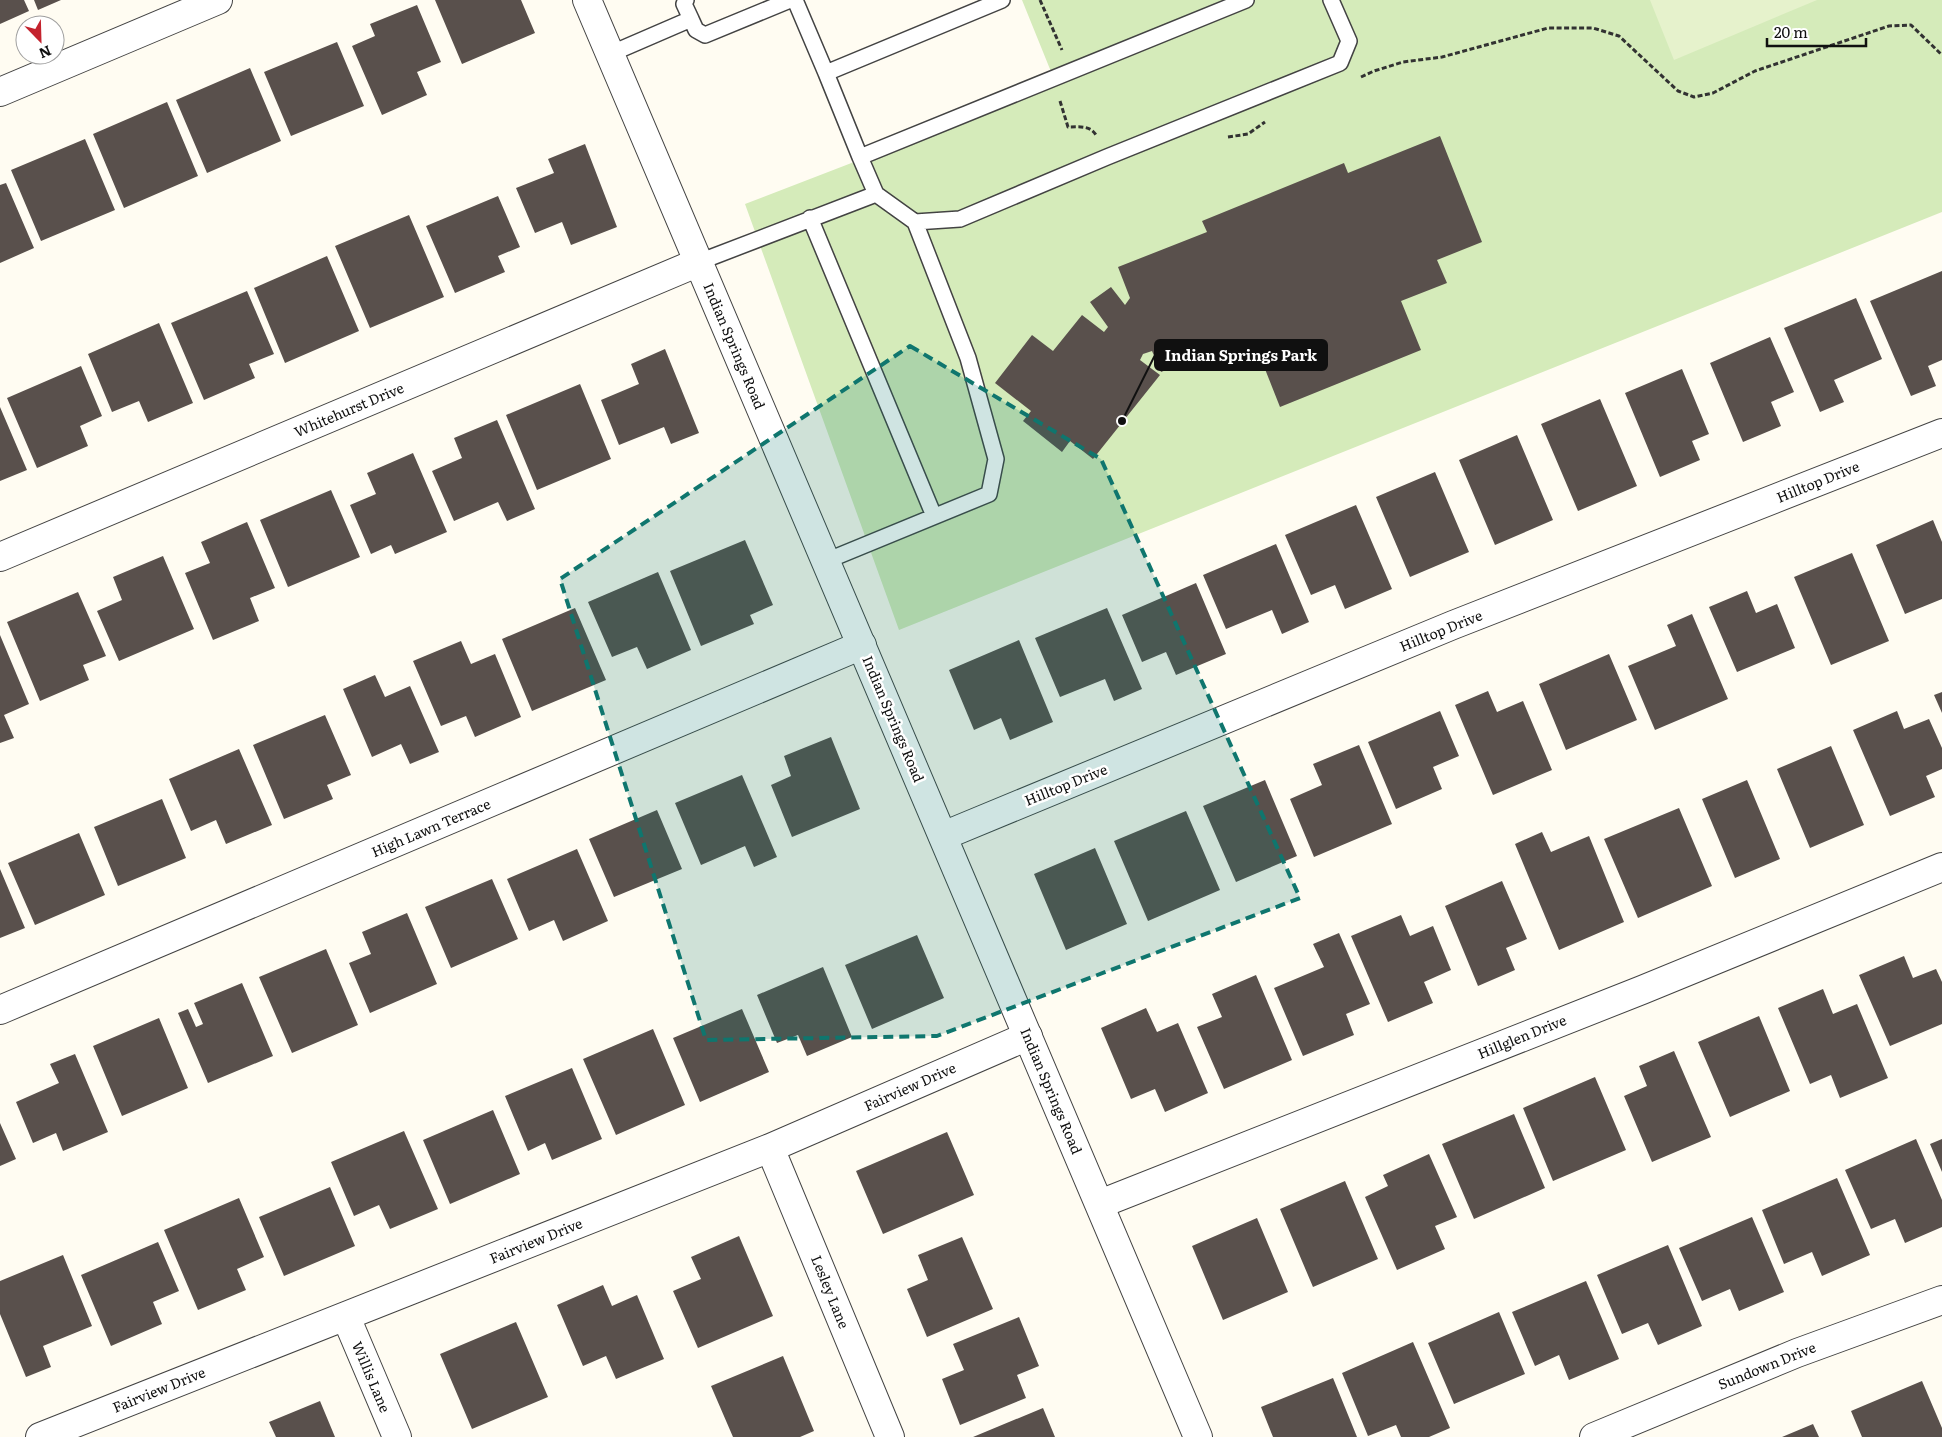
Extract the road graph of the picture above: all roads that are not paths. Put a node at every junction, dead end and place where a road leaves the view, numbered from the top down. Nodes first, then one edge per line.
1 (218, 0) edge
2 (588, 0) edge
3 (686, 0) edge
4 (790, 0) edge
5 (796, 0) edge
6 (1002, 0) edge
7 (1246, 0) edge
8 (1331, 0) edge
9 (691, 20) junction
10 (610, 54) junction
11 (826, 73) junction
12 (0, 92) edge
13 (860, 157) junction
14 (876, 194) junction
15 (810, 218) junction
16 (915, 222) junction
17 (699, 262) junction
18 (1942, 433) edge
19 (934, 516) junction
20 (0, 557) edge
21 (826, 561) junction
22 (862, 646) junction
23 (943, 836) junction
24 (1942, 867) edge
25 (0, 1010) edge
26 (1028, 1036) junction
27 (770, 1148) junction
28 (1100, 1204) junction
29 (1942, 1300) edge
30 (346, 1316) junction
31 (40, 1437) edge
32 (396, 1437) edge
33 (890, 1437) edge
34 (1198, 1437) edge
35 (1594, 1437) edge

1 - 12 street
2 - 10 street, Indian Springs Road
3 - 9 lane
4 - 9 lane
5 - 11 lane
6 - 11 lane
7 - 13 lane
8 - 16 lane
9 - 10 lane
10 - 17 street, Indian Springs Road
11 - 13 lane
13 - 14 lane
14 - 15 lane
14 - 16 lane
15 - 17 lane
15 - 19 lane
16 - 19 lane
17 - 20 street, Whitehurst Drive
17 - 21 street, Indian Springs Road
18 - 23 street, Hilltop Drive
19 - 21 lane
21 - 22 street, Indian Springs Road
22 - 23 street, Indian Springs Road
22 - 25 street, High Lawn Terrace
23 - 26 street, Indian Springs Road
24 - 28 street, Hillglen Drive
26 - 27 street, Fairview Drive
26 - 28 street, Indian Springs Road
27 - 30 street, Fairview Drive
27 - 33 street, Lesley Lane
28 - 34 street, Indian Springs Road
29 - 35 street, Sundown Drive
30 - 31 street, Fairview Drive
30 - 32 street, Willis Lane

